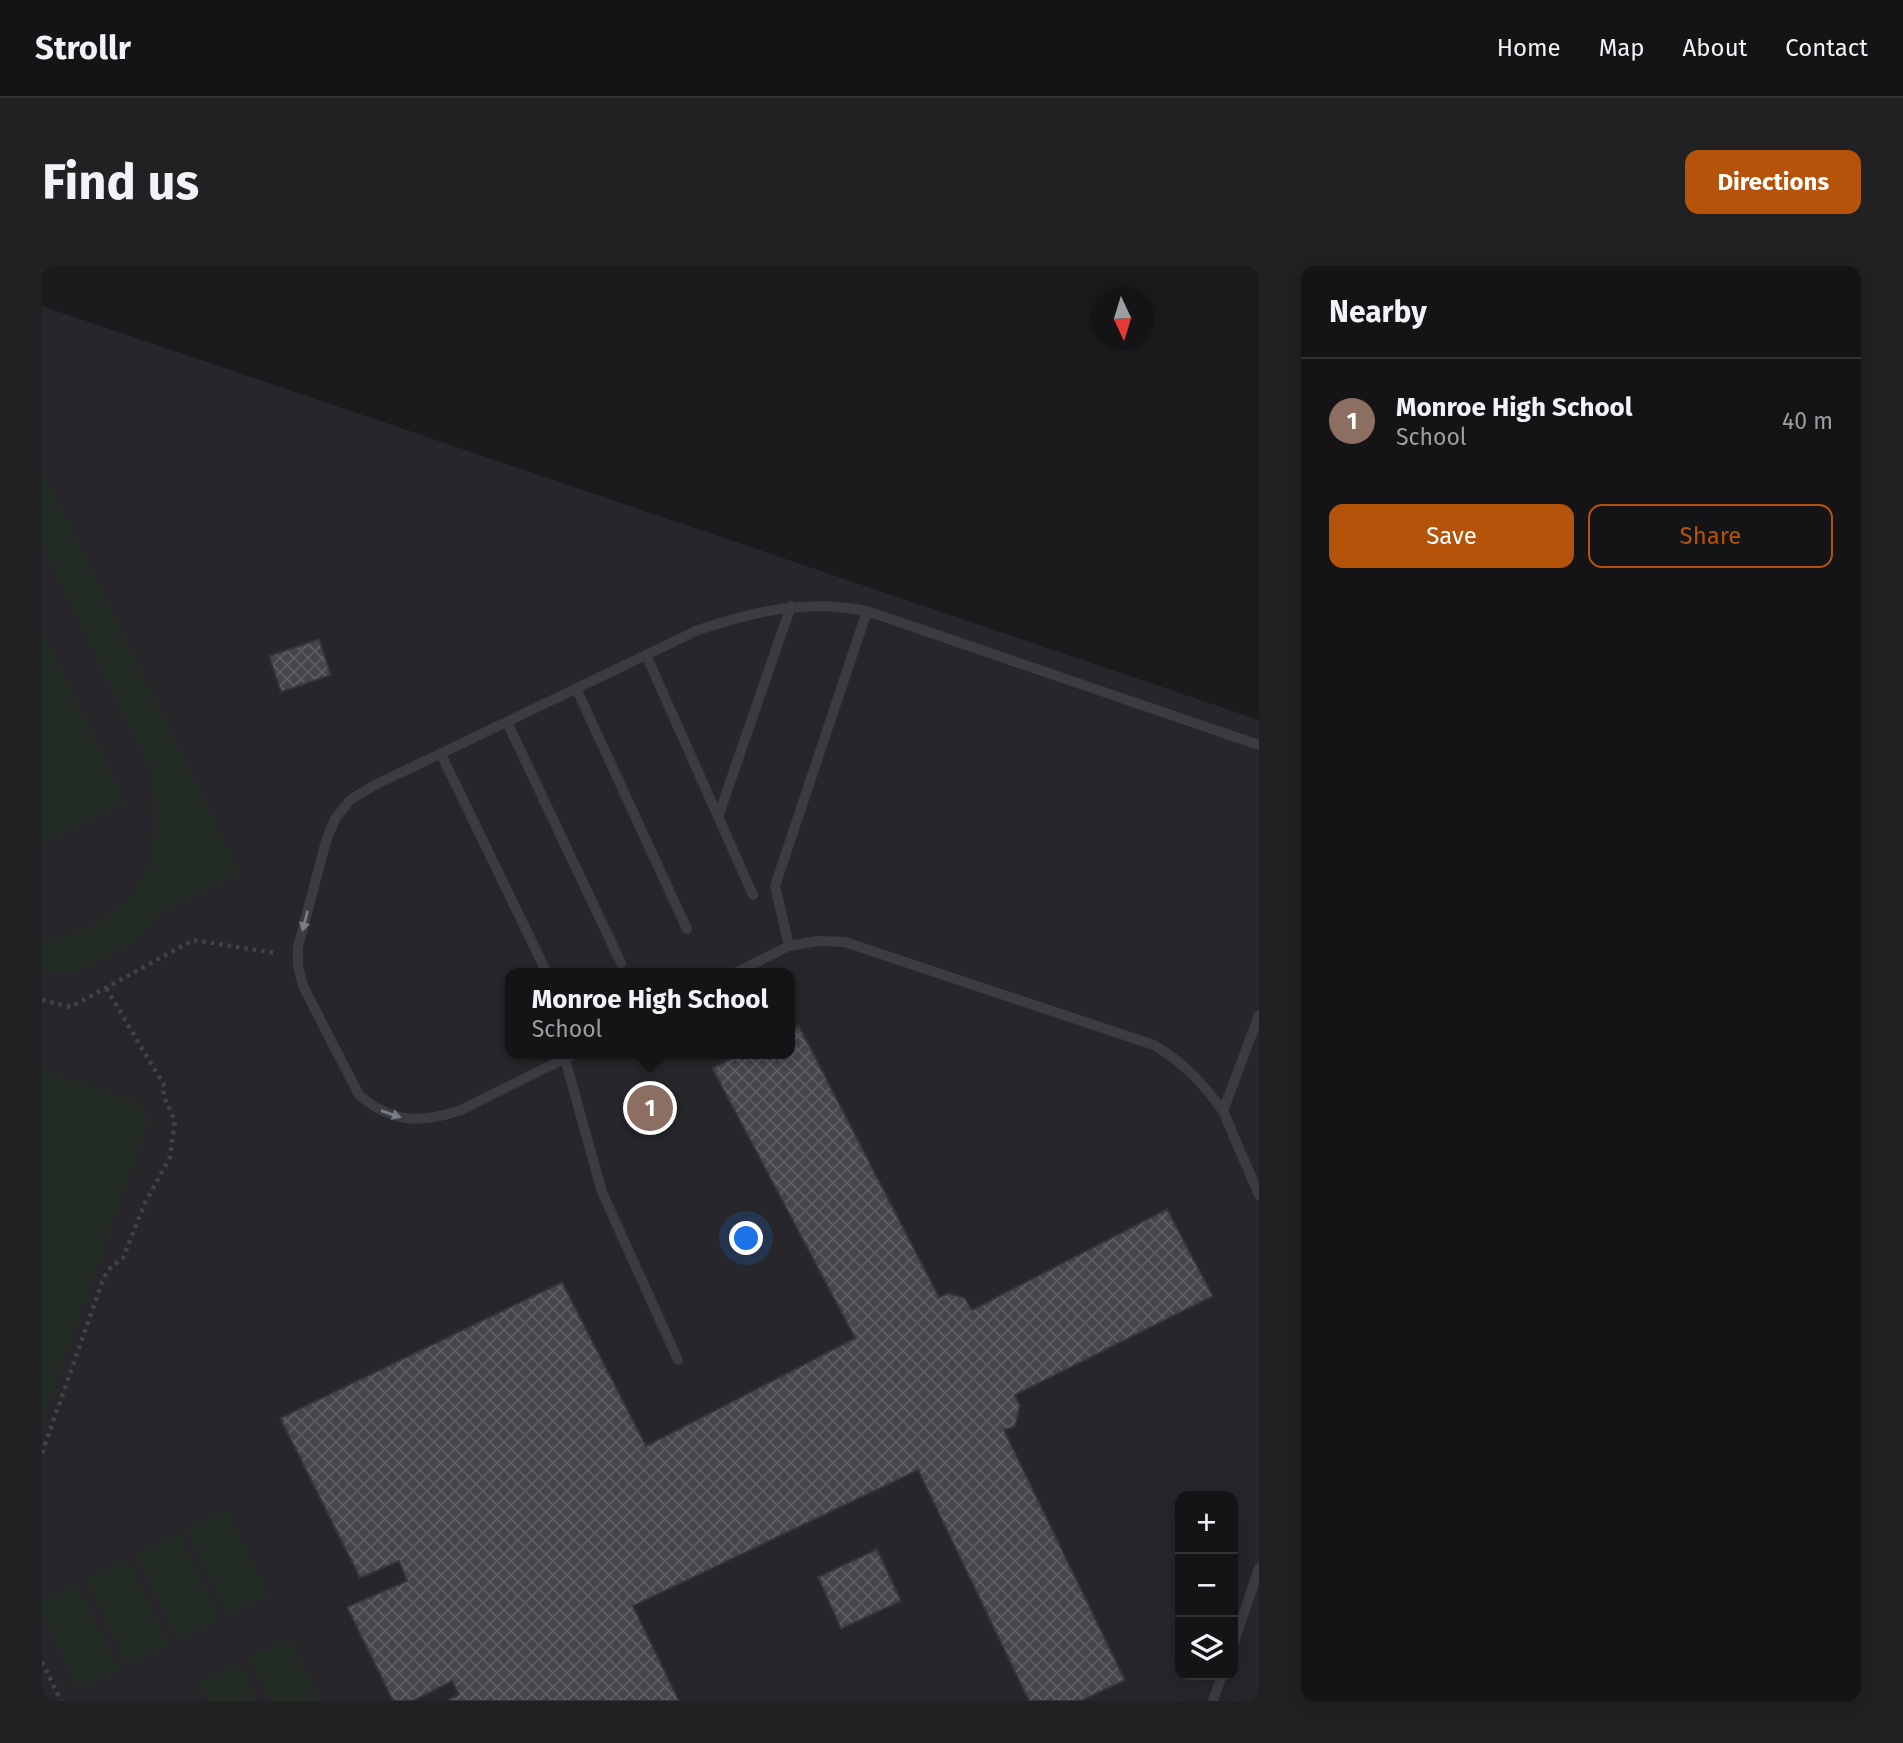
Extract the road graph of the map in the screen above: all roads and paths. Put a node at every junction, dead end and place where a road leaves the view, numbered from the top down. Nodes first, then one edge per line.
1 (791, 606) junction
2 (867, 611) junction
3 (646, 655) junction
4 (576, 688) junction
5 (507, 722) junction
6 (1259, 745) edge
7 (441, 754) junction
8 (718, 817) junction
9 (753, 895) dead end
10 (687, 929) dead end
11 (789, 946) junction
12 (275, 953) dead end
13 (621, 963) dead end
14 (545, 968) edge
15 (744, 968) edge
16 (106, 988) junction
17 (42, 1000) edge
18 (1259, 1015) edge
19 (563, 1059) edge
20 (570, 1059) edge
21 (1223, 1111) junction
22 (1259, 1195) edge
23 (678, 1360) dead end
24 (42, 1453) edge
25 (1259, 1568) edge
26 (1238, 1630) edge
27 (42, 1662) edge
28 (1220, 1680) edge
29 (61, 1701) edge
30 (1213, 1701) edge

1 - 2 lane
1 - 3 lane
1 - 8 lane
2 - 6 lane
2 - 11 lane
3 - 4 lane
3 - 8 lane
4 - 5 lane
4 - 10 lane
5 - 7 lane
5 - 13 lane
7 - 14 lane
7 -> 19 lane
8 - 9 lane
11 - 15 lane
11 - 21 lane
12 - 16 path
16 - 17 path
16 - 24 path
18 - 21 lane
20 - 23 lane
21 - 22 lane
25 - 26 lane
27 - 29 path
28 - 30 lane

